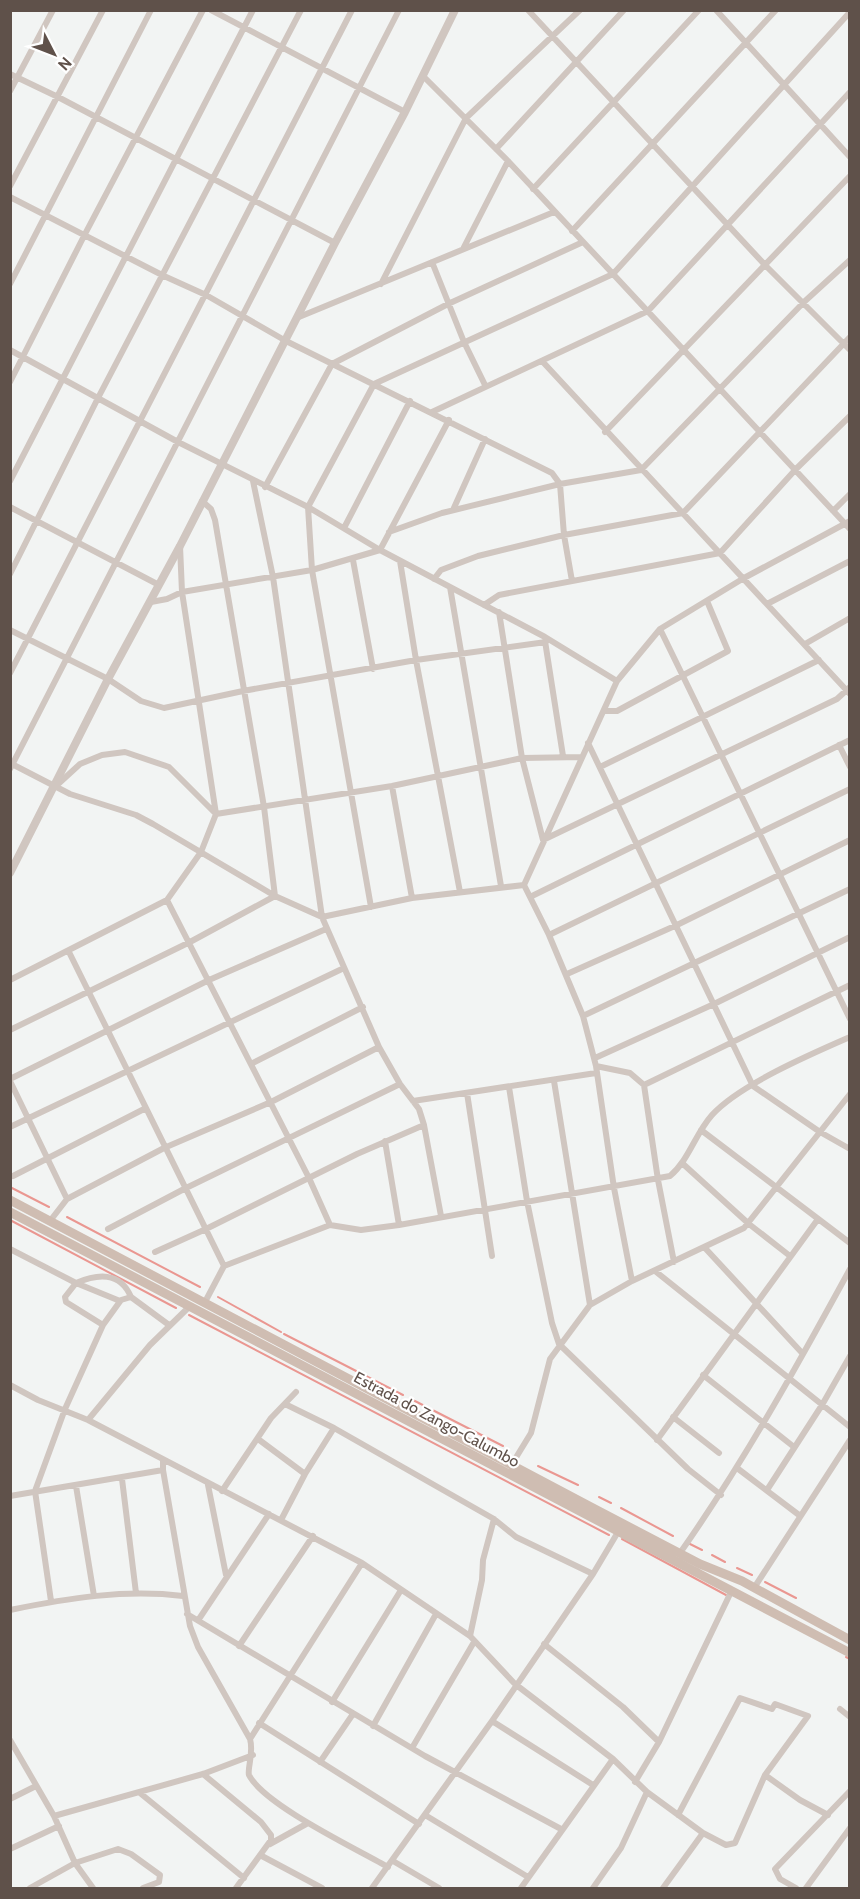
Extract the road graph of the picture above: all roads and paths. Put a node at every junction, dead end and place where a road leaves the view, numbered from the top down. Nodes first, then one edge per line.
1 (53, 10) edge
2 (103, 10) edge
3 (151, 10) edge
4 (203, 10) edge
5 (211, 10) edge
6 (253, 10) edge
7 (301, 10) edge
8 (352, 10) edge
9 (399, 10) edge
10 (454, 10) edge
11 (528, 10) edge
12 (580, 10) edge
13 (624, 10) edge
14 (699, 10) edge
15 (716, 10) edge
16 (776, 10) edge
17 (849, 12) edge
18 (244, 27) junction
19 (551, 36) junction
20 (745, 44) junction
21 (282, 47) junction
22 (577, 63) junction
23 (322, 68) junction
24 (14, 76) edge
25 (423, 76) junction
26 (784, 86) junction
27 (360, 87) junction
28 (10, 91) edge
29 (849, 92) edge
30 (58, 97) junction
31 (615, 102) junction
32 (405, 112) junction
33 (96, 116) junction
34 (466, 118) junction
35 (820, 125) junction
36 (137, 138) junction
37 (652, 144) junction
38 (496, 149) junction
39 (849, 158) edge
40 (176, 159) junction
41 (508, 161) junction
42 (849, 176) edge
43 (214, 179) junction
44 (690, 185) junction
45 (10, 186) edge
46 (533, 189) junction
47 (10, 197) edge
48 (254, 200) junction
49 (555, 212) junction
50 (46, 215) junction
51 (292, 220) junction
52 (728, 225) junction
53 (572, 231) junction
54 (85, 234) junction
55 (583, 242) junction
56 (334, 243) junction
57 (464, 247) junction
58 (126, 256) junction
59 (849, 260) edge
60 (432, 262) junction
61 (765, 265) junction
62 (612, 274) junction
63 (164, 276) junction
64 (10, 284) edge
65 (381, 284) junction
66 (206, 295) junction
67 (804, 302) junction
68 (448, 304) junction
69 (648, 311) junction
70 (243, 317) junction
71 (299, 317) junction
72 (849, 337) edge
73 (286, 341) junction
74 (464, 342) junction
75 (843, 343) junction
76 (10, 350) edge
77 (684, 350) junction
78 (849, 350) edge
79 (23, 357) junction
80 (542, 361) junction
81 (332, 364) junction
82 (62, 380) junction
83 (10, 382) edge
84 (374, 384) junction
85 (485, 385) junction
86 (720, 391) junction
87 (98, 398) junction
88 (410, 401) junction
89 (432, 412) junction
90 (849, 416) edge
91 (449, 420) junction
92 (141, 421) junction
93 (759, 431) junction
94 (605, 432) junction
95 (485, 439) junction
96 (178, 442) junction
97 (220, 464) junction
98 (641, 470) junction
99 (796, 470) junction
100 (10, 481) edge
101 (253, 481) junction
102 (560, 484) junction
103 (265, 487) junction
104 (849, 494) edge
105 (202, 501) junction
106 (10, 507) edge
107 (308, 507) junction
108 (453, 510) junction
109 (832, 511) junction
110 (683, 513) junction
111 (38, 521) junction
112 (848, 525) edge
113 (344, 528) junction
114 (389, 532) junction
115 (564, 535) junction
116 (78, 542) junction
117 (180, 546) junction
118 (380, 550) junction
119 (720, 553) junction
120 (353, 560) junction
121 (400, 561) junction
122 (849, 561) edge
123 (117, 562) junction
124 (312, 570) junction
125 (10, 574) edge
126 (273, 577) junction
127 (744, 578) junction
128 (434, 579) junction
129 (572, 581) junction
130 (159, 585) junction
131 (226, 585) junction
132 (450, 588) junction
133 (182, 592) junction
134 (707, 601) junction
135 (151, 602) junction
136 (767, 604) junction
137 (484, 605) junction
138 (499, 612) junction
139 (849, 618) edge
140 (660, 629) junction
141 (10, 630) edge
142 (28, 639) junction
143 (545, 640) junction
144 (805, 644) junction
145 (503, 648) junction
146 (460, 654) junction
147 (66, 660) junction
148 (416, 660) junction
149 (819, 660) junction
150 (373, 669) junction
151 (10, 673) edge
152 (331, 676) junction
153 (682, 677) junction
154 (108, 679) junction
155 (617, 681) junction
156 (288, 684) junction
157 (848, 690) edge
158 (243, 691) junction
159 (197, 702) junction
160 (604, 711) junction
161 (703, 717) junction
162 (849, 740) edge
163 (588, 743) junction
164 (839, 745) junction
165 (563, 756) junction
166 (721, 756) junction
167 (582, 757) junction
168 (522, 758) junction
169 (11, 765) edge
170 (482, 766) junction
171 (600, 766) junction
172 (849, 767) edge
173 (437, 775) junction
174 (56, 786) junction
175 (392, 786) junction
176 (849, 789) edge
177 (352, 793) junction
178 (739, 795) junction
179 (306, 800) junction
180 (618, 805) junction
181 (264, 807) junction
182 (216, 814) junction
183 (758, 834) junction
184 (543, 840) junction
185 (849, 840) edge
186 (638, 844) junction
187 (201, 852) junction
188 (10, 873) edge
189 (779, 874) junction
190 (657, 883) junction
191 (524, 885) junction
192 (501, 886) junction
193 (849, 889) edge
194 (460, 892) junction
195 (275, 896) junction
196 (530, 897) junction
197 (412, 898) junction
198 (167, 900) junction
199 (372, 907) junction
200 (799, 913) junction
201 (322, 918) junction
202 (677, 925) junction
203 (326, 929) junction
204 (549, 935) junction
205 (849, 937) edge
206 (190, 942) junction
207 (69, 952) junction
208 (818, 953) junction
209 (695, 963) junction
210 (344, 968) junction
211 (567, 974) junction
212 (10, 980) edge
213 (209, 981) junction
214 (849, 986) edge
215 (90, 992) junction
216 (836, 992) junction
217 (714, 1004) junction
218 (363, 1007) junction
219 (583, 1016) junction
220 (849, 1019) edge
221 (230, 1022) junction
222 (10, 1030) edge
223 (110, 1032) junction
224 (849, 1036) edge
225 (733, 1042) junction
226 (379, 1047) junction
227 (595, 1058) junction
228 (251, 1064) junction
229 (596, 1069) junction
230 (129, 1071) junction
231 (10, 1080) edge
232 (554, 1081) junction
233 (400, 1084) junction
234 (644, 1085) junction
235 (753, 1086) junction
236 (509, 1087) junction
237 (467, 1093) junction
238 (849, 1094) edge
239 (413, 1101) junction
240 (271, 1102) junction
241 (146, 1108) junction
242 (28, 1118) junction
243 (424, 1125) junction
244 (10, 1126) edge
245 (701, 1130) junction
246 (820, 1132) junction
247 (289, 1138) junction
248 (385, 1140) junction
249 (164, 1148) junction
250 (849, 1149) edge
251 (48, 1157) junction
252 (682, 1163) junction
253 (13, 1176) dead end
254 (309, 1178) junction
255 (658, 1180) junction
256 (777, 1187) junction
257 (614, 1188) junction
258 (184, 1189) junction
259 (572, 1193) junction
260 (67, 1199) junction
261 (10, 1200) edge
262 (527, 1201) junction
263 (485, 1209) junction
264 (10, 1212) edge
265 (441, 1216) junction
266 (818, 1219) junction
267 (50, 1221) junction
268 (749, 1224) junction
269 (399, 1225) junction
270 (330, 1226) junction
271 (206, 1229) junction
272 (108, 1230) dead end
273 (849, 1242) edge
274 (705, 1248) junction
275 (10, 1249) edge
276 (155, 1252) dead end
277 (790, 1256) junction
278 (492, 1257) dead end
279 (674, 1262) junction
280 (224, 1266) junction
281 (849, 1269) edge
282 (655, 1271) junction
283 (632, 1281) junction
284 (76, 1283) junction
285 (131, 1297) junction
286 (120, 1301) junction
287 (205, 1302) junction
288 (755, 1304) junction
289 (590, 1305) junction
290 (190, 1306) junction
291 (169, 1324) junction
292 (104, 1325) junction
293 (733, 1333) junction
294 (559, 1344) junction
295 (804, 1354) junction
296 (849, 1356) edge
297 (703, 1375) junction
298 (790, 1379) junction
299 (10, 1385) edge
300 (296, 1392) dead end
301 (285, 1404) junction
302 (822, 1405) junction
303 (65, 1409) junction
304 (673, 1417) junction
305 (88, 1420) junction
306 (765, 1422) junction
307 (849, 1427) edge
308 (334, 1428) junction
309 (258, 1439) junction
310 (657, 1440) junction
311 (849, 1440) edge
312 (794, 1447) junction
313 (719, 1454) dead end
314 (163, 1460) junction
315 (512, 1464) junction
316 (737, 1468) junction
317 (163, 1470) junction
318 (305, 1474) junction
319 (122, 1479) junction
320 (208, 1485) junction
321 (75, 1486) junction
322 (767, 1490) junction
323 (35, 1491) junction
324 (222, 1491) junction
325 (721, 1495) junction
326 (10, 1496) edge
327 (269, 1514) junction
328 (799, 1515) junction
329 (494, 1519) junction
330 (281, 1520) junction
331 (618, 1532) junction
332 (313, 1536) junction
333 (680, 1552) junction
334 (362, 1563) junction
335 (593, 1574) junction
336 (226, 1575) junction
337 (754, 1588) junction
338 (401, 1590) junction
339 (730, 1592) junction
340 (136, 1593) junction
341 (94, 1596) junction
342 (183, 1596) junction
343 (51, 1601) junction
344 (10, 1610) edge
345 (187, 1614) junction
346 (436, 1614) junction
347 (199, 1620) junction
348 (472, 1639) junction
349 (849, 1640) edge
350 (544, 1644) junction
351 (240, 1646) junction
352 (849, 1653) edge
353 (289, 1674) junction
354 (515, 1684) junction
355 (332, 1702) junction
356 (840, 1709) dead end
357 (353, 1714) junction
358 (849, 1714) edge
359 (492, 1721) junction
360 (259, 1723) junction
361 (373, 1726) junction
362 (250, 1739) junction
363 (10, 1740) edge
364 (659, 1742) junction
365 (412, 1748) junction
366 (13, 1750) edge
367 (253, 1755) junction
368 (613, 1759) junction
369 (320, 1762) junction
370 (454, 1772) junction
371 (203, 1774) junction
372 (765, 1775) junction
373 (634, 1782) junction
374 (593, 1785) junction
375 (36, 1786) junction
376 (849, 1791) edge
377 (647, 1792) junction
378 (140, 1793) junction
379 (10, 1799) edge
380 (425, 1815) junction
381 (678, 1815) junction
382 (828, 1815) junction
383 (54, 1816) junction
384 (308, 1823) junction
385 (418, 1824) junction
386 (58, 1826) junction
387 (849, 1828) edge
388 (561, 1829) junction
389 (703, 1833) junction
390 (265, 1848) junction
391 (10, 1849) edge
392 (260, 1855) junction
393 (75, 1863) junction
394 (391, 1864) junction
395 (528, 1877) junction
396 (244, 1878) junction
397 (30, 1888) edge
398 (93, 1888) edge
399 (142, 1888) edge
400 (237, 1888) edge
401 (322, 1888) edge
402 (372, 1888) edge
403 (439, 1888) edge
404 (521, 1888) edge
405 (593, 1888) edge
406 (663, 1888) edge
407 (796, 1888) edge
408 (806, 1888) edge

1 - 24 street
2 - 30 street
3 - 33 street
4 - 36 street
5 - 18 street
6 - 18 street
7 - 21 street
8 - 23 street
9 - 27 street
10 - 25 street
11 - 19 street
12 - 19 street
13 - 22 street
14 - 31 street
15 - 20 street
16 - 20 street
17 - 26 street
18 - 21 street
18 - 40 street
19 - 22 street
19 - 34 street
20 - 26 street
20 - 37 street
21 - 23 street
21 - 43 street
22 - 31 street
22 - 38 street
23 - 27 street
23 - 48 street
24 - 28 street
24 - 30 street
25 - 32 street
25 - 34 street
26 - 35 street
26 - 44 street
27 - 32 street
27 - 51 street
29 - 35 street
30 - 33 street
30 - 45 street
31 - 37 street
31 - 46 street
32 - 56 street
33 - 36 street
33 - 50 street
34 - 38 street
34 - 65 street
35 - 39 street
35 - 52 street
36 - 40 street
36 - 54 street
37 - 44 street
37 - 53 street
38 - 41 street
40 - 43 street
40 - 58 street
41 - 46 street
41 - 57 street
42 - 61 street
43 - 48 street
43 - 63 street
44 - 52 street
44 - 62 street
46 - 49 street
47 - 50 street
48 - 51 street
48 - 66 street
49 - 53 street
49 - 57 street
50 - 54 street
50 - 64 street
51 - 56 street
51 - 70 street
52 - 61 street
52 - 69 street
53 - 55 street
54 - 58 street
54 - 79 street
55 - 62 street
55 - 68 street
56 - 71 street
57 - 60 street
58 - 63 street
58 - 82 street
59 - 67 street
60 - 65 street
60 - 68 street
61 - 67 street
61 - 77 street
62 - 69 street
62 - 74 street
63 - 66 street
63 - 87 street
65 - 71 street
66 - 70 street
66 - 92 street
67 - 75 street
67 - 86 street
68 - 74 street
68 - 81 street
69 - 77 street
69 - 80 street
70 - 73 street
70 - 96 street
71 - 73 street
72 - 75 street
73 - 81 street
73 - 97 street
74 - 84 street
74 - 85 street
75 - 78 street
75 - 93 street
76 - 79 street
77 - 86 street
77 - 94 street
79 - 82 street
79 - 83 street
80 - 85 street
80 - 94 street
81 - 84 street
81 - 103 street
82 - 87 street
82 - 100 street
84 - 88 street
84 - 107 street
85 - 89 street
86 - 93 street
86 - 98 street
87 - 92 street
87 - 111 street
88 - 89 street
88 - 113 street
89 - 91 street
90 - 99 street
91 - 95 street
91 - 114 street
92 - 96 street
92 - 116 street
93 - 99 street
93 - 110 street
94 - 98 street
95 - 102 street
95 - 108 street
96 - 97 street
96 - 123 street
97 - 101 street
97 - 105 street
98 - 102 street
98 - 110 street
99 - 109 street
99 - 119 street
101 - 103 street
101 - 126 street
102 - 108 street
102 - 115 street
103 - 107 street
104 - 109 street
105 - 117 street
105 - 131 street
106 - 111 street
107 - 113 street
107 - 124 street
108 - 114 street
109 - 112 street
110 - 115 street
110 - 119 street
111 - 116 street
111 - 125 street
112 - 127 street
113 - 118 street
114 - 118 street
115 - 128 street
115 - 129 street
116 - 123 street
116 - 142 street
117 - 130 street
117 - 133 street
118 - 120 street
118 - 121 street
119 - 127 street
119 - 129 street
120 - 124 street
120 - 150 street
121 - 128 street
121 - 148 street
122 - 136 street
123 - 130 street
123 - 147 street
124 - 126 street
124 - 152 street
126 - 131 street
126 - 156 street
127 - 134 street
127 - 136 street
128 - 132 street
129 - 137 street
130 - 135 street
131 - 133 street
131 - 158 street
132 - 137 street
132 - 146 street
133 - 135 street
133 - 159 street
134 - 140 street
134 - 153 street
135 - 154 street
136 - 144 street
137 - 138 street
138 - 143 street
138 - 145 street
139 - 144 street
140 - 153 street
140 - 155 street
141 - 142 street
142 - 147 street
142 - 151 street
143 - 145 street
143 - 155 street
143 - 165 street
144 - 149 street
145 - 146 street
145 - 168 street
146 - 148 street
146 - 170 street
147 - 154 street
147 - 169 street
148 - 150 street
148 - 173 street
149 - 157 street
149 - 161 street
150 - 152 street
152 - 156 street
152 - 177 street
153 - 160 street
153 - 161 street
154 - 159 street
154 - 174 street
155 - 160 street
156 - 158 street
156 - 179 street
157 - 166 street
158 - 159 street
158 - 181 street
159 - 182 street
160 - 163 street
161 - 166 street
161 - 171 street
162 - 164 street
163 - 167 street
163 - 171 street
164 - 172 street
164 - 178 street
165 - 167 street
165 - 168 street
166 - 178 street
166 - 180 street
167 - 184 street
168 - 170 street
168 - 184 street
169 - 174 street
170 - 173 street
170 - 192 street
171 - 180 street
173 - 175 street
173 - 194 street
174 - 182 street
174 - 187 street
174 - 188 street
175 - 177 street
175 - 197 street
176 - 183 street
177 - 179 street
177 - 199 street
178 - 183 street
178 - 186 street
179 - 181 street
179 - 201 street
180 - 184 street
180 - 186 street
181 - 182 street
181 - 195 street
182 - 187 street
183 - 189 street
183 - 190 street
184 - 191 street
185 - 189 street
186 - 190 street
186 - 196 street
187 - 195 street
187 - 198 street
189 - 200 street
189 - 202 street
190 - 202 street
190 - 204 street
191 - 192 street
191 - 196 street
192 - 194 street
193 - 200 street
194 - 197 street
195 - 201 street
195 - 206 street
196 - 204 street
197 - 199 street
198 - 206 street
198 - 207 street
199 - 201 street
200 - 208 street
200 - 209 street
201 - 203 street
202 - 209 street
202 - 211 street
203 - 210 street
203 - 213 street
204 - 211 street
205 - 208 street
206 - 213 street
206 - 215 street
207 - 212 street
207 - 215 street
208 - 216 street
208 - 217 street
209 - 217 street
209 - 219 street
210 - 218 street
210 - 221 street
211 - 219 street
213 - 221 street
213 - 223 street
214 - 216 street
215 - 222 street
215 - 223 street
216 - 220 street
216 - 225 street
217 - 225 street
217 - 227 street
218 - 226 street
218 - 228 street
219 - 227 street
221 - 228 street
221 - 230 street
223 - 230 street
223 - 231 street
224 - 235 street
225 - 234 street
225 - 235 street
226 - 233 street
226 - 240 street
227 - 229 street
228 - 240 street
229 - 232 street
229 - 234 street
229 - 257 street
230 - 241 street
230 - 242 street
231 - 242 street
232 - 236 street
232 - 259 street
233 - 239 street
233 - 247 street
234 - 255 street
235 - 245 street
235 - 246 street
236 - 237 street
236 - 262 street
237 - 239 street
237 - 263 street
238 - 246 street
239 - 243 street
240 - 247 street
240 - 249 street
241 - 249 street
241 - 251 street
242 - 244 street
242 - 251 street
243 - 248 street
243 - 265 street
245 - 252 street
245 - 256 street
246 - 250 street
246 - 256 street
247 - 254 street
247 - 258 street
248 - 254 street
248 - 269 street
249 - 258 street
249 - 260 street
251 - 253 street
251 - 260 street
252 - 255 street
252 - 268 street
254 - 270 street
254 - 271 street
255 - 257 street
255 - 279 street
256 - 266 street
256 - 268 street
257 - 259 street
257 - 283 street
258 - 271 street
258 - 272 street
259 - 262 street
259 - 289 street
260 - 267 street
261 - 267 main road, Estrada do Zango-Calumbo
262 - 263 street
262 - 294 street
263 - 265 street
263 - 278 street
264 - 290 main road, Estrada do Zango-Calumbo
265 - 269 street
266 - 273 street
266 - 277 street
267 - 287 main road, Estrada do Zango-Calumbo
268 - 274 street
268 - 277 street
269 - 270 street
270 - 280 street
271 - 276 street
271 - 280 street
274 - 279 street
274 - 288 street
275 - 284 street
277 - 288 street
279 - 282 street
280 - 287 street
281 - 295 street
282 - 283 street
282 - 293 street
283 - 289 street
284 - 285 street
284 - 286 street
284 - 292 street
285 - 286 street
285 - 291 street
286 - 292 street
287 - 315 main road, Estrada do Zango-Calumbo
288 - 293 street
288 - 295 street
289 - 294 street
290 - 291 street
290 - 331 main road, Estrada do Zango-Calumbo
291 - 305 street
292 - 303 street
293 - 297 street
293 - 298 street
294 - 310 street
294 - 315 street
295 - 298 street
296 - 302 street
297 - 304 street
297 - 306 street
298 - 302 street
298 - 306 street
299 - 303 street
300 - 301 street
301 - 308 street
301 - 309 street
302 - 307 street
302 - 312 street
303 - 305 street
303 - 323 street
304 - 310 street
304 - 313 street
305 - 314 street
306 - 312 street
306 - 316 street
308 - 318 street
308 - 329 street
309 - 318 street
309 - 324 street
310 - 325 street
311 - 328 street
312 - 322 street
314 - 317 street
314 - 320 street
315 - 333 main road, Estrada do Zango-Calumbo
316 - 322 street
316 - 325 street
317 - 319 street
317 - 342 street
318 - 330 street
319 - 321 street
319 - 340 street
320 - 324 street
320 - 336 street
321 - 323 street
321 - 341 street
322 - 328 street
323 - 326 street
323 - 343 street
324 - 327 street
325 - 333 street
327 - 330 street
327 - 336 street
328 - 337 street
329 - 335 street
329 - 348 street
330 - 332 street
331 - 335 street
331 - 339 main road, Estrada do Zango-Calumbo
332 - 334 street
332 - 351 street
333 - 337 main road, Estrada do Zango-Calumbo
334 - 338 street
334 - 353 street
335 - 350 street
336 - 347 street
337 - 349 main road, Estrada do Zango-Calumbo
338 - 346 street
338 - 355 street
339 - 352 main road, Estrada do Zango-Calumbo
339 - 364 street
340 - 341 street
340 - 342 street
341 - 343 street
342 - 345 street
343 - 344 street
345 - 347 street
345 - 362 street
346 - 348 street
346 - 361 street
347 - 351 street
348 - 354 street
348 - 365 street
350 - 354 street
350 - 364 street
351 - 353 street
353 - 355 street
353 - 360 street
354 - 359 street
354 - 368 street
355 - 357 street
356 - 358 street
357 - 361 street
357 - 369 street
359 - 370 street
359 - 374 street
360 - 362 street
360 - 369 street
361 - 365 street
362 - 367 street
363 - 366 street
364 - 373 street
365 - 370 street
366 - 375 street
367 - 371 street
367 - 384 street
368 - 373 street
368 - 374 street
369 - 385 street
370 - 380 street
370 - 388 street
371 - 378 street
371 - 390 street
372 - 381 street
372 - 382 street
372 - 389 street
373 - 377 street
374 - 388 street
375 - 379 street
375 - 383 street
376 - 382 street
377 - 381 street
377 - 405 street
378 - 383 street
378 - 396 street
380 - 385 street
380 - 395 street
381 - 389 street
382 - 407 street
383 - 386 street
384 - 390 street
384 - 394 street
385 - 394 street
386 - 391 street
386 - 393 street
387 - 408 street
388 - 395 street
389 - 406 street
390 - 392 street
392 - 396 street
392 - 401 street
393 - 397 street
393 - 398 street
393 - 399 street
394 - 402 street
394 - 403 street
395 - 404 street
396 - 400 street

